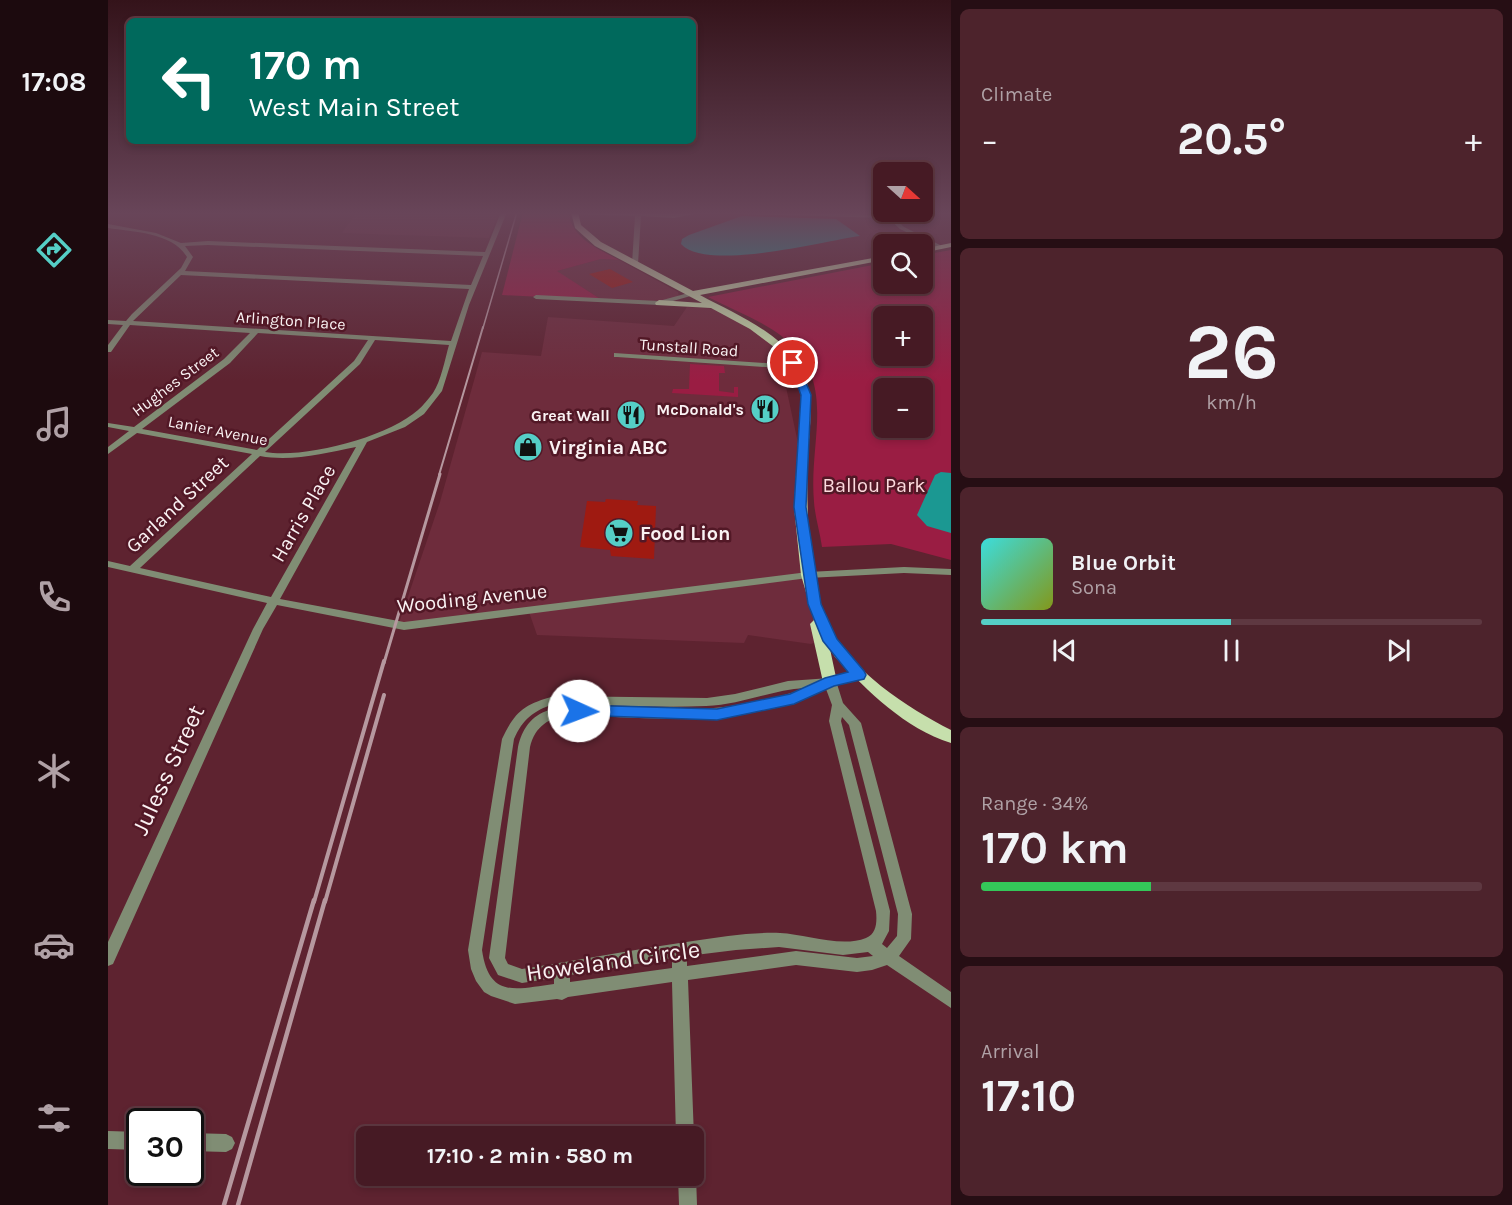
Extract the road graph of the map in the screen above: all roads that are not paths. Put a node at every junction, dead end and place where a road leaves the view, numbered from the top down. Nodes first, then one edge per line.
1 (183, 268) edge
2 (481, 268) edge
3 (644, 268) edge
4 (829, 268) edge
5 (180, 273) junction
6 (474, 287) junction
7 (692, 294) junction
8 (536, 297) dead end
9 (659, 303) junction
10 (715, 307) junction
11 (108, 322) edge
12 (126, 323) junction
13 (256, 331) junction
14 (372, 339) junction
15 (453, 343) junction
16 (108, 350) edge
17 (617, 355) dead end
18 (795, 367) junction
19 (108, 425) edge
20 (135, 430) junction
21 (363, 442) junction
22 (108, 452) edge
23 (257, 454) junction
24 (108, 564) edge
25 (133, 569) junction
26 (951, 572) edge
27 (808, 575) junction
28 (273, 601) junction
29 (814, 604) junction
30 (859, 675) junction
31 (830, 682) junction
32 (580, 705) junction
33 (838, 705) junction
34 (951, 737) edge
35 (507, 746) junction
36 (524, 747) junction
37 (857, 808) junction
38 (877, 808) junction
39 (480, 918) junction
40 (502, 921) junction
41 (869, 944) junction
42 (679, 952) junction
43 (887, 958) junction
44 (108, 959) edge
45 (562, 970) junction
46 (679, 974) junction
47 (562, 993) junction
48 (951, 1001) edge
49 (685, 1126) edge
50 (108, 1140) edge
51 (126, 1141) edge
52 (204, 1142) edge
53 (226, 1143) dead end
54 (687, 1186) edge
55 (688, 1205) edge

1 - 5 street
2 - 6 street, Lanier Avenue
3 - 7 main road
4 - 7 main road
5 - 6 street
5 - 12 street
6 - 15 street, Lanier Avenue
7 - 9 street
7 - 10 main road
8 - 9 street
9 - 10 main road
10 - 18 main road
11 - 12 street, Arlington Place
12 - 13 street, Arlington Place
12 - 16 street
13 - 14 street, Arlington Place
13 - 20 street, Hughes Street
14 - 15 street, Arlington Place
14 - 23 street, Garland Street
15 - 21 street, Lanier Avenue
17 - 18 street, Tunstall Road
18 - 27 main road
19 - 20 street, Lanier Avenue
20 - 22 street, Hughes Street
20 - 23 street, Lanier Avenue
21 - 23 street, Lanier Avenue
21 - 28 street, Harris Place
23 - 25 street, Garland Street
24 - 25 street, Wooding Avenue
25 - 28 street, Wooding Avenue
26 - 27 street, Wooding Avenue
27 - 28 street, Wooding Avenue
27 - 29 main road
28 - 44 street, Juless Street
29 - 30 main road
29 - 31 main road
30 - 31 street, Howeland Circle
30 - 34 main road
31 - 32 street, Howeland Circle
31 - 33 street
32 - 35 street, Howeland Circle
32 - 36 street, Howeland Circle
33 - 37 street
33 - 38 street
35 - 36 street
35 - 39 street, Howeland Circle
36 - 40 street, Howeland Circle
37 - 38 street
37 - 41 street
38 - 43 street
39 - 40 street
39 - 47 street, Howeland Circle
40 - 45 street, Howeland Circle
41 - 42 street, Howeland Circle
41 - 43 street
42 - 45 street, Howeland Circle
42 - 46 street
43 - 46 street, Howeland Circle
43 - 48 street
45 - 47 street
46 - 47 street, Howeland Circle
46 - 49 street
50 - 51 street
52 - 53 street
54 - 55 street

